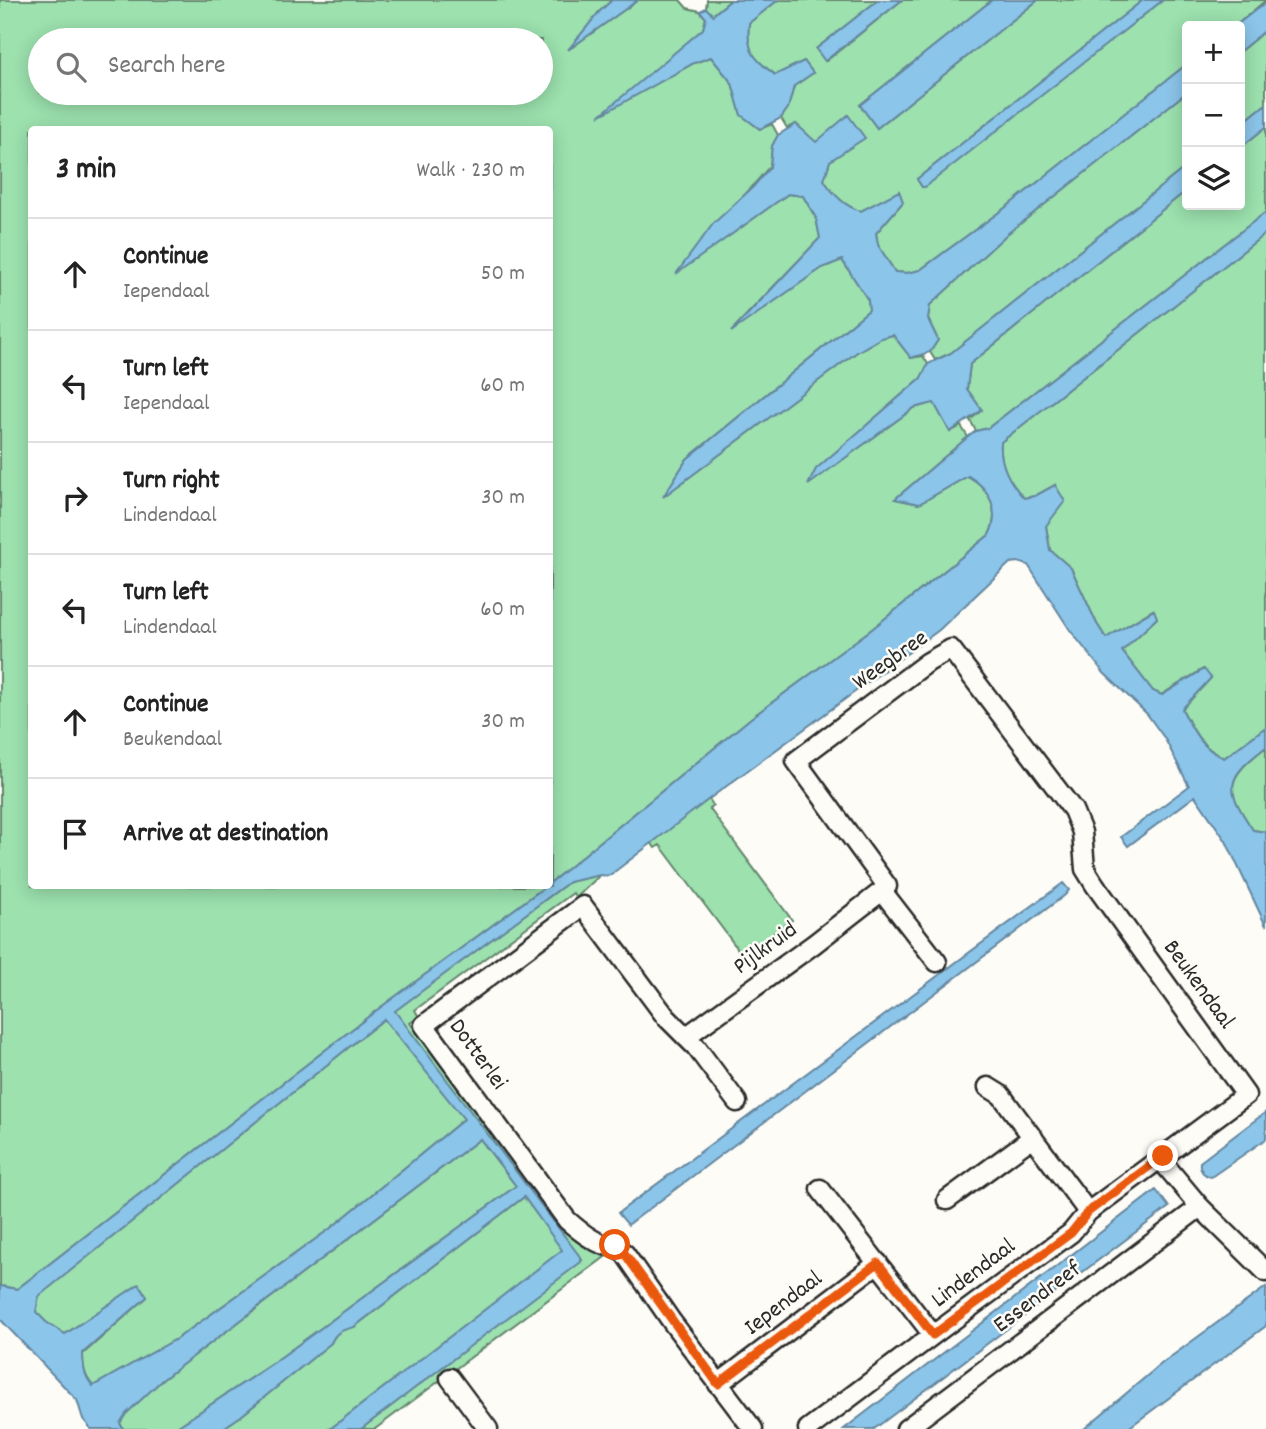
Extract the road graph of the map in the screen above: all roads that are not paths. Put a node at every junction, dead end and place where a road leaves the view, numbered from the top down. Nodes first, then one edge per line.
1 (1095, 885) joint
2 (877, 895) junction
3 (937, 962) dead end
4 (687, 1037) junction
5 (988, 1087) dead end
6 (737, 1102) dead end
7 (1033, 1137) junction
8 (1160, 1159) junction
9 (820, 1189) dead end
10 (947, 1200) dead end
11 (1200, 1207) junction
12 (1088, 1212) junction
13 (878, 1263) junction
14 (1266, 1272) edge
15 (933, 1335) junction
16 (450, 1378) dead end
17 (718, 1384) junction
18 (488, 1429) edge
19 (753, 1429) edge
20 (808, 1429) edge
21 (906, 1429) edge

1 - 2 street, Weegbree
1 - 8 street, Beukendaal
2 - 3 street, Weegbree
2 - 4 street, Pijlkruid
4 - 6 street
4 - 17 street, Dotterlei
5 - 7 street
7 - 10 street
7 - 12 street
8 - 11 street
8 - 12 street, Beukendaal
9 - 13 street, Lindendaal
11 - 14 street
11 - 21 street, Essendreef
12 - 15 street, Lindendaal
13 - 15 street, Lindendaal
13 - 17 street, Iependaal
15 - 20 street
16 - 18 street
17 - 19 street

